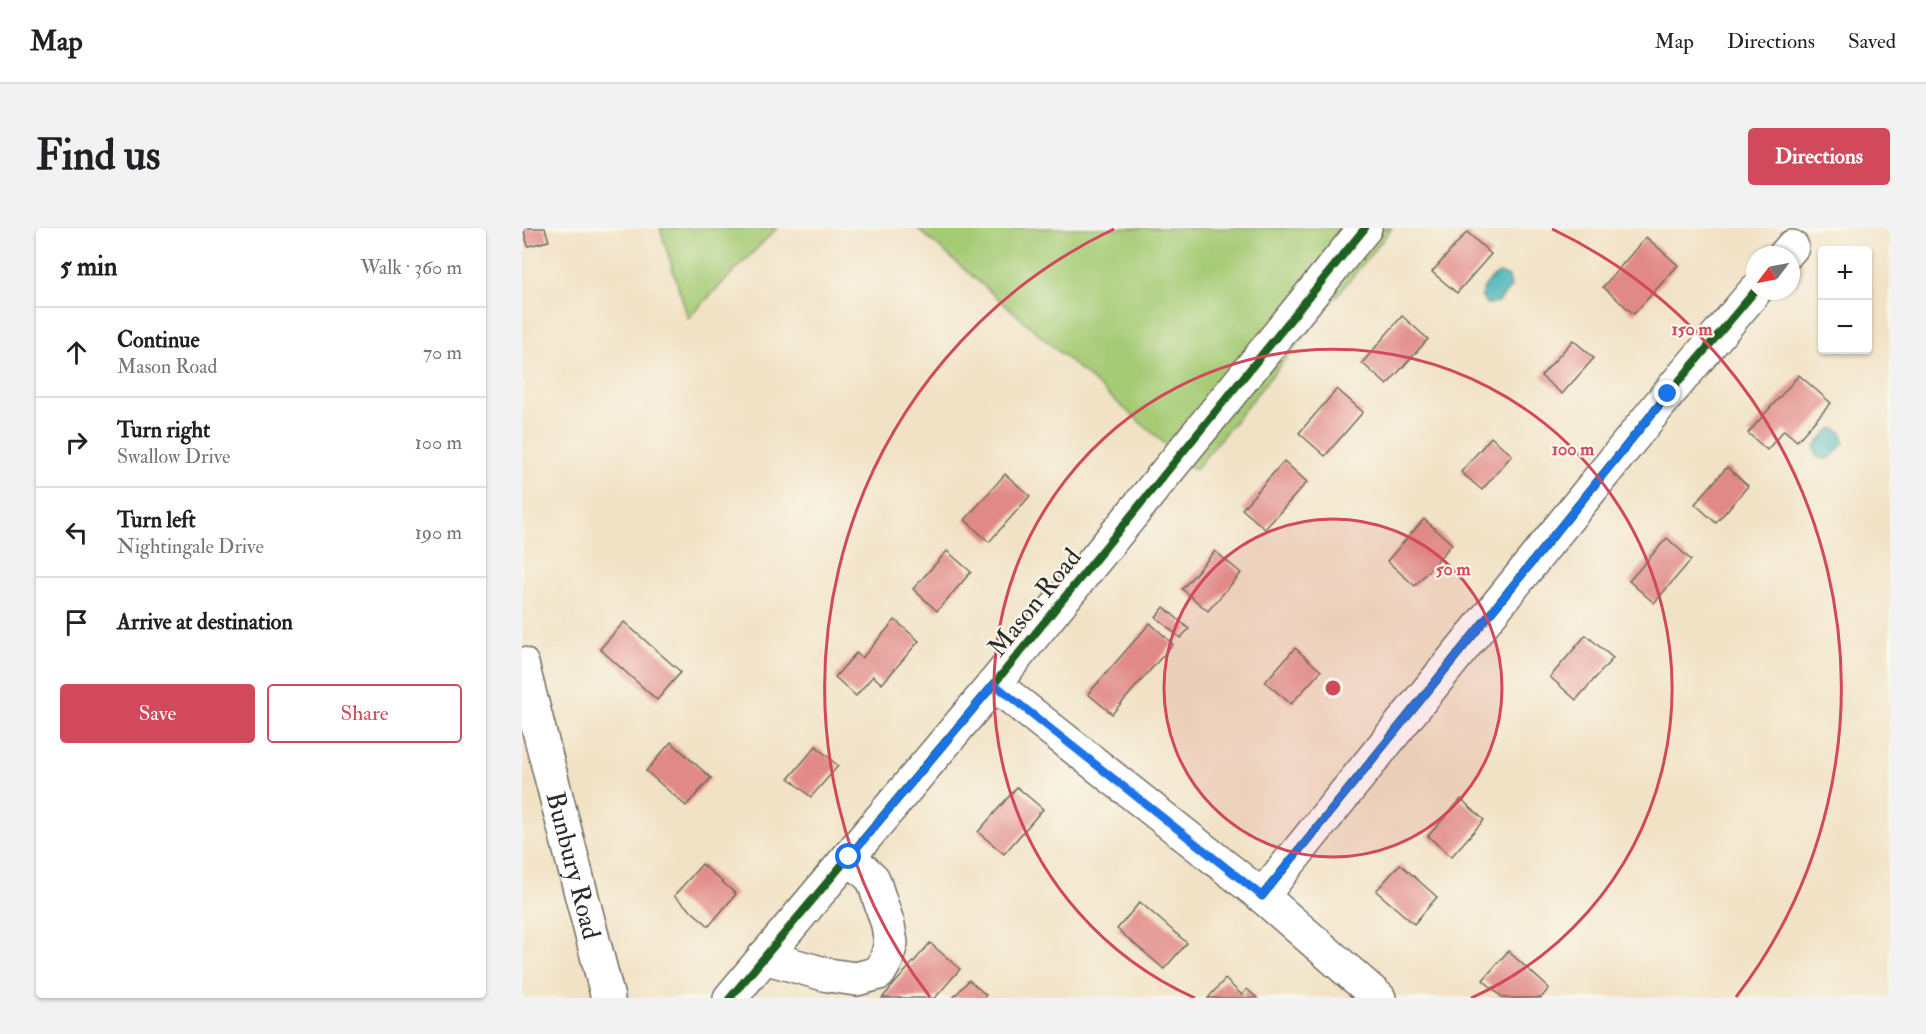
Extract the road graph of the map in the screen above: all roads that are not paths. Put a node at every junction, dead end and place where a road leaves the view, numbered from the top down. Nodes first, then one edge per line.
1 (1365, 228) edge
2 (1747, 300) edge
3 (522, 664) edge
4 (994, 684) junction
5 (849, 857) junction
6 (1262, 896) junction
7 (764, 957) junction
8 (608, 998) edge
9 (730, 998) edge
10 (1379, 998) edge

1 - 4 street, Mason Road
2 - 6 street
3 - 8 street, Bunbury Road
4 - 5 street, Mason Road
4 - 6 street
5 - 7 street, Mason Road
5 - 7 street
6 - 10 street
7 - 9 street, Mason Road

